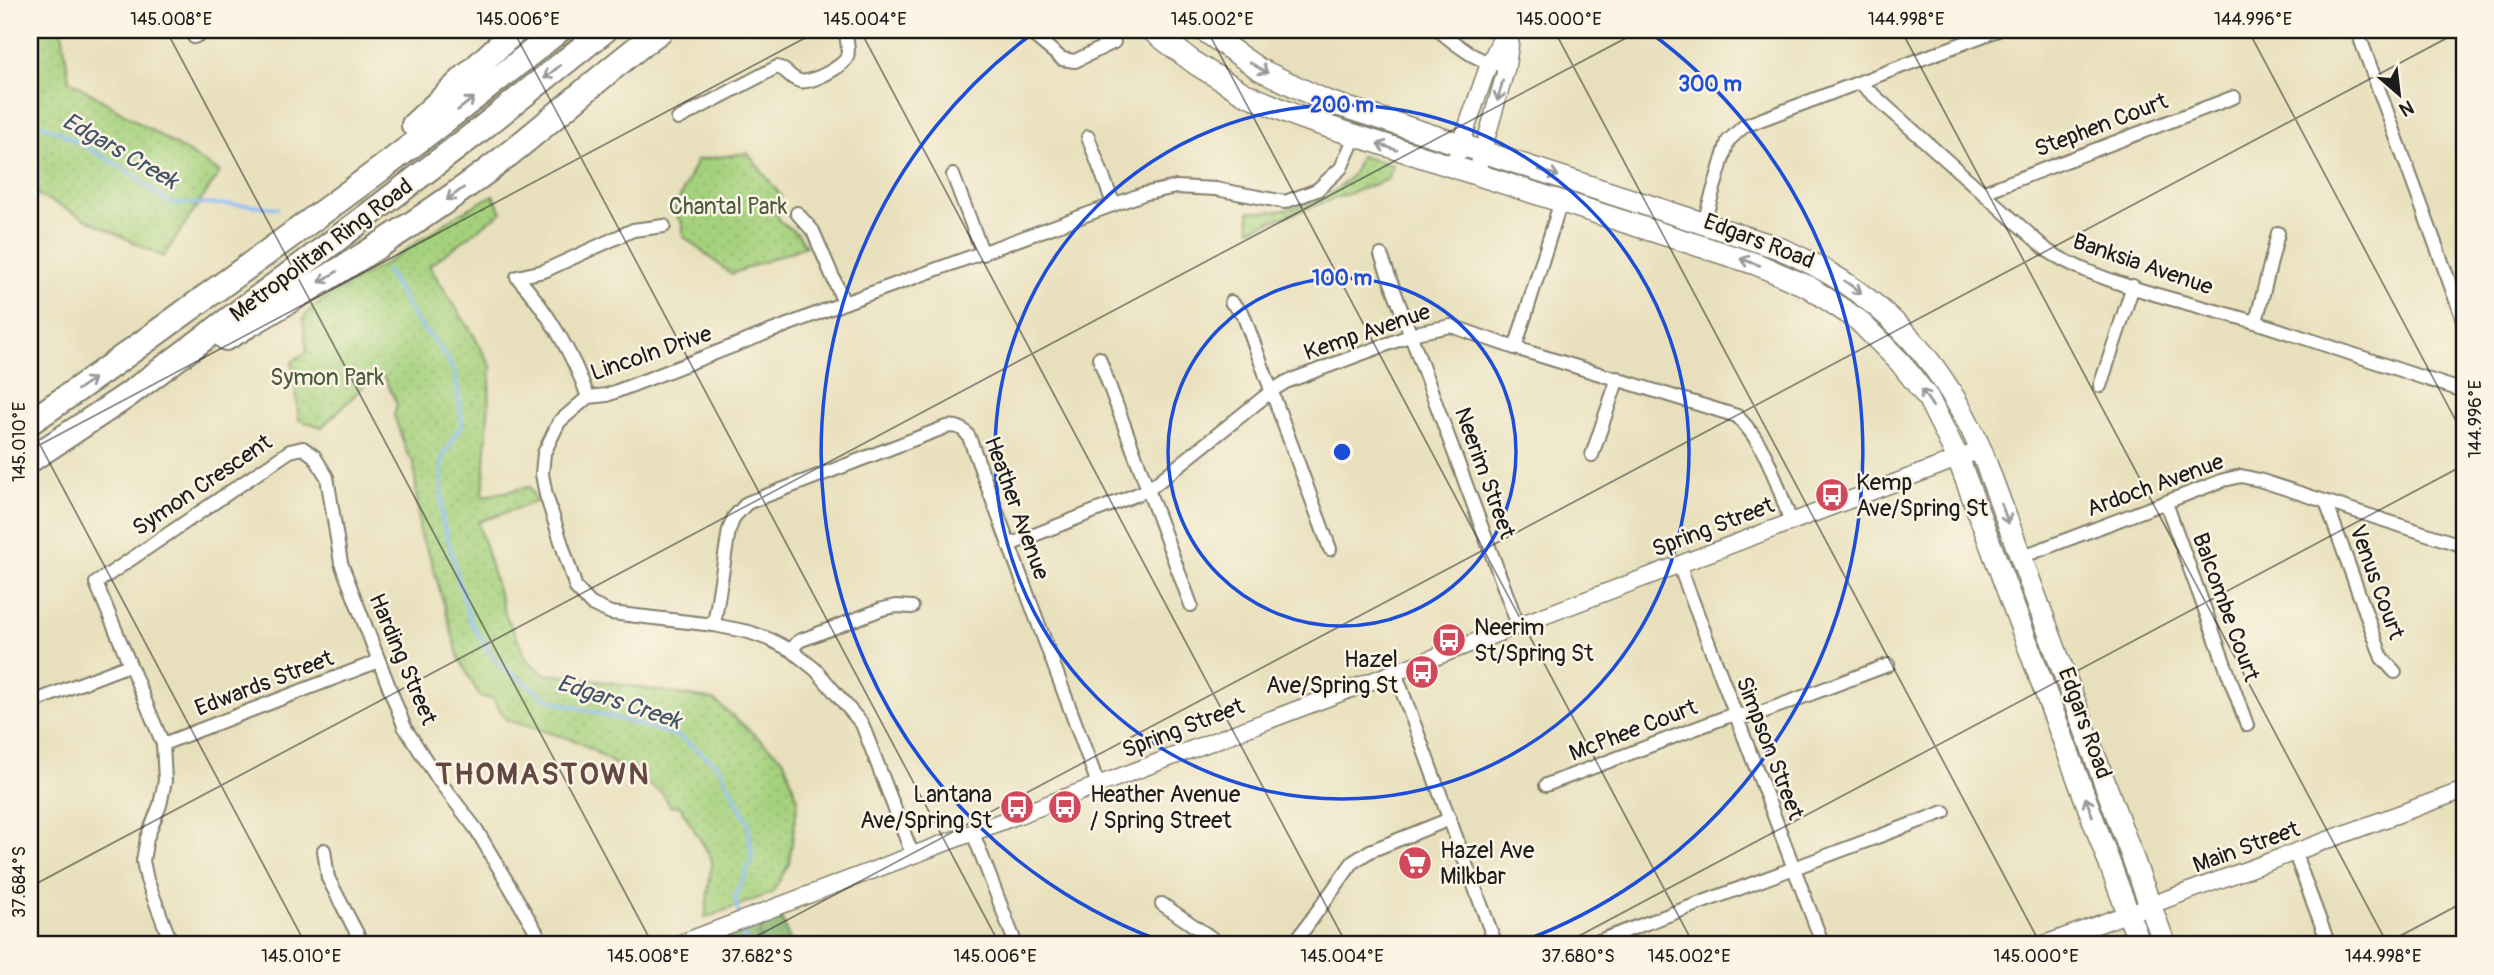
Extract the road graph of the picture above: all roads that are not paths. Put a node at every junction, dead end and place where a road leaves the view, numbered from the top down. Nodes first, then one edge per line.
1 (209, 30) edge
2 (516, 30) edge
3 (559, 30) edge
4 (605, 30) edge
5 (661, 30) edge
6 (848, 30) edge
7 (1027, 30) edge
8 (1151, 30) edge
9 (1203, 30) edge
10 (1438, 30) edge
11 (1505, 30) edge
12 (1512, 30) edge
13 (1998, 30) edge
14 (2357, 30) edge
15 (194, 37) dead end
16 (1114, 42) dead end
17 (1490, 61) junction
18 (1507, 66) junction
19 (1860, 83) junction
20 (2234, 97) dead end
21 (678, 119) dead end
22 (1088, 137) dead end
23 (1355, 137) junction
24 (1460, 145) junction
25 (1484, 152) junction
26 (1452, 168) junction
27 (953, 175) dead end
28 (1476, 175) junction
29 (1984, 192) junction
30 (1561, 201) junction
31 (1113, 203) junction
32 (797, 213) dead end
33 (1704, 222) junction
34 (664, 226) dead end
35 (2278, 233) dead end
36 (293, 235) junction
37 (982, 254) junction
38 (1381, 255) dead end
39 (2133, 286) junction
40 (1231, 302) dead end
41 (844, 303) junction
42 (2256, 322) junction
43 (2464, 322) edge
44 (1412, 335) junction
45 (1515, 348) junction
46 (1099, 358) dead end
47 (1618, 378) junction
48 (2100, 386) dead end
49 (1273, 390) junction
50 (2464, 391) edge
51 (125, 397) junction
52 (588, 397) junction
53 (30, 422) edge
54 (1981, 450) junction
55 (1592, 455) dead end
56 (1958, 458) junction
57 (30, 460) edge
58 (1148, 490) junction
59 (2326, 502) junction
60 (2166, 503) junction
61 (1791, 522) junction
62 (1009, 545) junction
63 (2464, 546) edge
64 (1330, 548) dead end
65 (2021, 556) junction
66 (341, 563) joint
67 (1679, 565) junction
68 (1191, 605) dead end
69 (912, 607) dead end
70 (714, 625) junction
71 (1518, 625) junction
72 (791, 650) junction
73 (379, 661) junction
74 (130, 664) junction
75 (1888, 666) dead end
76 (1395, 672) junction
77 (2395, 672) dead end
78 (30, 703) edge
79 (1735, 714) junction
80 (2247, 725) dead end
81 (163, 744) junction
82 (1098, 784) junction
83 (1546, 785) dead end
84 (2464, 790) edge
85 (1944, 812) dead end
86 (1450, 819) junction
87 (973, 833) junction
88 (324, 850) dead end
89 (2295, 854) junction
90 (913, 856) junction
91 (1793, 869) junction
92 (1162, 904) dead end
93 (2151, 906) junction
94 (2128, 914) junction
95 (172, 945) edge
96 (363, 945) edge
97 (544, 945) edge
98 (676, 945) edge
99 (1016, 945) edge
100 (1222, 945) edge
101 (1293, 945) edge
102 (1496, 945) edge
103 (1588, 945) edge
104 (1823, 945) edge
105 (2042, 945) edge
106 (2140, 945) edge
107 (2165, 945) edge
108 (2329, 945) edge

1 - 15 street
2 - 36 highway
36 -> 3 highway, Metropolitan Ring Road
4 -> 51 highway, Metropolitan Ring Road
5 -> 51 highway
6 - 21 street
7 - 16 street
8 - 23 main road, Edgars Road
9 -> 24 main road, Edgars Road
10 - 17 street
11 - 17 street
12 - 18 street
13 - 19 street
14 - 43 street
17 - 18 street
17 - 24 street
18 -> 25 street
19 - 29 street, Banksia Avenue
19 - 33 street
20 - 29 street, Stephen Court
22 - 31 street
26 -> 23 main road, Edgars Road
23 - 31 street, Lincoln Drive
24 - 25 main road, Edgars Road
24 - 26 street
25 - 28 street
25 -> 33 main road, Edgars Road
26 - 28 main road, Edgars Road
27 - 37 street
28 - 30 main road, Edgars Road
29 - 39 street, Banksia Avenue
30 - 45 street
56 -> 30 main road, Edgars Road
31 - 37 street, Lincoln Drive
32 - 41 street
33 -> 54 main road, Edgars Road
34 - 52 street
35 - 42 street
53 -> 36 highway, Metropolitan Ring Road
37 - 41 street, Lincoln Drive
38 - 44 street, Neerim Street
39 - 42 street, Banksia Avenue
39 - 48 street
40 - 49 street
41 - 52 street, Lincoln Drive
42 - 50 street, Banksia Avenue
44 - 45 street, Kemp Avenue
44 - 49 street, Kemp Avenue
44 - 71 street, Neerim Street
45 - 47 street, Kemp Avenue
46 - 58 street
47 - 55 street
47 - 61 street, Kemp Avenue
49 - 58 street, Kemp Avenue
49 - 64 street
51 - 57 highway, Metropolitan Ring Road
52 - 70 street, Lincoln Drive
54 - 56 street, Spring Street
54 -> 65 main road, Edgars Road
56 - 61 street, Spring Street
94 -> 56 main road, Edgars Road
58 - 62 street, Kemp Avenue
58 - 68 street
59 - 60 street, Ardoch Avenue
59 - 63 street, Ardoch Avenue
59 - 77 street, Venus Court
60 - 65 street, Ardoch Avenue
60 - 80 street, Balcombe Court
61 - 67 street, Spring Street
62 - 70 street, Heather Avenue
62 - 82 street, Heather Avenue
65 - 93 main road, Edgars Road
66 - 73 street, Harding Street
66 - 74 street, Symon Crescent
67 - 71 street, Spring Street
67 - 79 street, Simpson Street
69 - 72 street
70 - 72 street, Lincoln Drive
71 - 76 street, Spring Street
72 - 90 street, Lincoln Drive
73 - 81 street, Edwards Street
73 - 97 street, Harding Street
74 - 78 street
74 - 81 street
75 - 79 street, McPhee Court
76 - 82 street, Spring Street
76 - 86 street
79 - 83 street, McPhee Court
79 - 91 street, Simpson Street
81 - 95 street
82 - 87 street, Spring Street
84 - 89 street, Main Street
85 - 91 street
86 - 101 street
86 - 102 street
87 - 90 street, Spring Street
87 - 99 street
88 - 96 street
89 - 93 street, Main Street
89 - 108 street
90 - 98 street, Spring Street
91 - 103 street
91 - 104 street, Simpson Street
92 - 100 street
93 - 94 street, Main Street
93 - 107 main road, Edgars Road
94 - 105 street, Main Street
94 - 106 main road, Edgars Road

